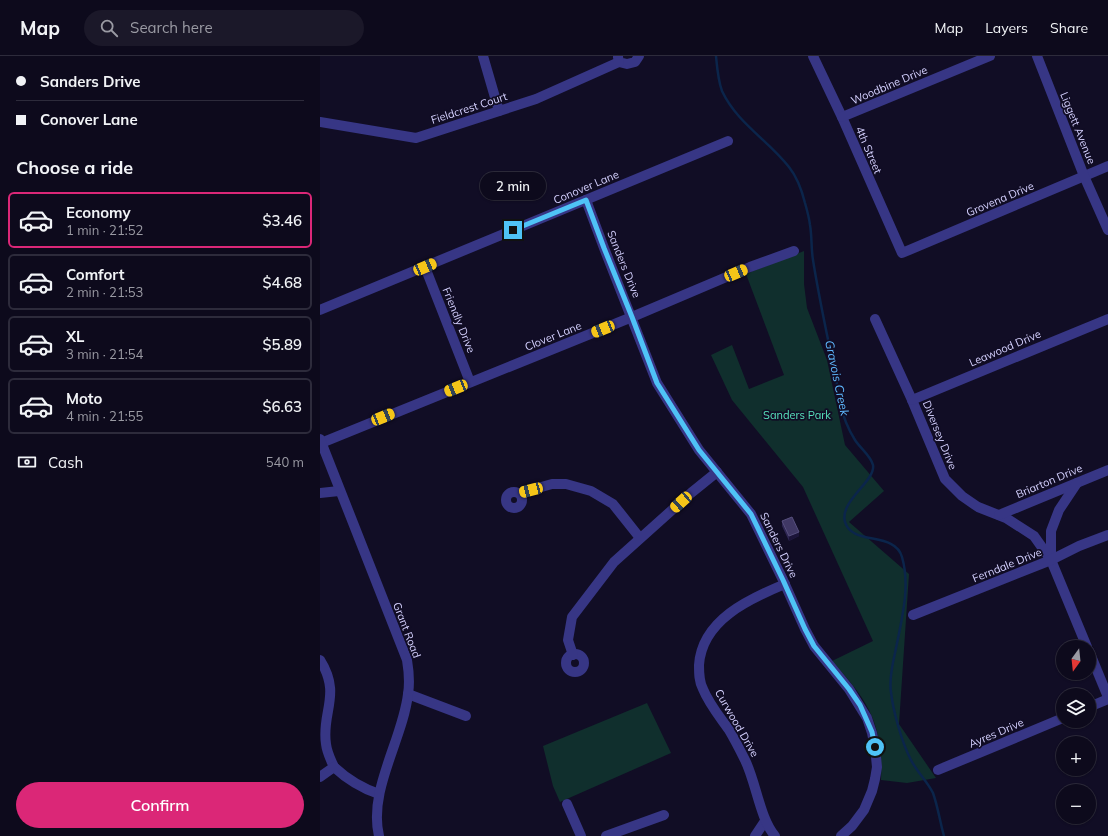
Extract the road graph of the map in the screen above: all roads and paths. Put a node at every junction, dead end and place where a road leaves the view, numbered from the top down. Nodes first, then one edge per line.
1 (483, 56) edge
2 (639, 56) edge
3 (813, 56) edge
4 (990, 56) edge
5 (1036, 56) edge
6 (618, 59) edge
7 (499, 111) junction
8 (842, 117) junction
9 (320, 122) edge
10 (728, 140) dead end
11 (1108, 166) edge
12 (1084, 176) junction
13 (586, 200) junction
14 (1108, 230) edge
15 (794, 250) dead end
16 (902, 253) joint
17 (425, 267) junction
18 (320, 310) edge
19 (632, 317) junction
20 (875, 319) dead end
21 (1108, 319) edge
22 (470, 382) junction
23 (912, 400) junction
24 (321, 441) edge
25 (1108, 470) edge
26 (717, 472) junction
27 (1077, 483) junction
28 (339, 491) junction
29 (320, 493) edge
30 (520, 493) dead end
31 (999, 515) junction
32 (1108, 535) edge
33 (640, 538) junction
34 (1051, 560) junction
35 (785, 584) junction
36 (913, 615) dead end
37 (1084, 640) edge
38 (573, 655) dead end
39 (320, 660) edge
40 (1096, 668) edge
41 (408, 694) junction
42 (1108, 698) edge
43 (1096, 704) edge
44 (466, 716) dead end
45 (1056, 721) edge
46 (334, 767) junction
47 (938, 770) dead end
48 (320, 777) edge
49 (379, 794) junction
50 (567, 804) dead end
51 (664, 815) dead end
52 (766, 821) junction
53 (379, 836) edge
54 (580, 836) edge
55 (606, 836) edge
56 (755, 836) edge
57 (775, 836) edge
58 (841, 836) edge

1 - 7 street
2 - 6 street, Fieldcrest Court
3 - 8 street, 4th Street
4 - 8 street, Woodbine Drive
5 - 12 street, Liggett Avenue
6 - 7 street, Fieldcrest Court
7 - 9 street, Fieldcrest Court
8 - 16 street, 4th Street
10 - 13 street, Conover Lane
11 - 12 street, Grovena Drive
12 - 14 street, Liggett Avenue
12 - 16 street, Grovena Drive
13 - 17 street, Conover Lane
13 - 19 street, Sanders Drive
15 - 19 street, Clover Lane
17 - 18 street, Conover Lane
17 - 22 street, Friendly Drive
19 - 22 street, Clover Lane
19 - 26 street, Sanders Drive
20 - 23 street, Diversey Drive
21 - 23 street, Leawood Drive
22 - 24 street, Clover Lane
23 - 31 street, Diversey Drive
24 - 28 street, Grant Road
25 - 27 street, Briarton Drive
26 - 33 street
26 - 35 street, Sanders Drive
27 - 31 street, Briarton Drive
27 - 34 street, Diversey Drive
28 - 29 street
28 - 41 street, Grant Road
30 - 33 street
31 - 34 street, Diversey Drive
32 - 34 street, Ferndale Drive
33 - 38 street
34 - 36 street, Ferndale Drive
34 - 37 street, Diversey Drive
35 - 52 street, Curwood Drive
35 - 58 street, Sanders Drive
39 - 46 street
40 - 42 street
41 - 44 street
41 - 49 street, Grant Road
42 - 43 street
45 - 47 street, Ayres Drive
46 - 48 street
46 - 49 street
49 - 53 street, Grant Road
50 - 54 street
51 - 55 street
52 - 56 street
52 - 57 street, Curwood Drive

